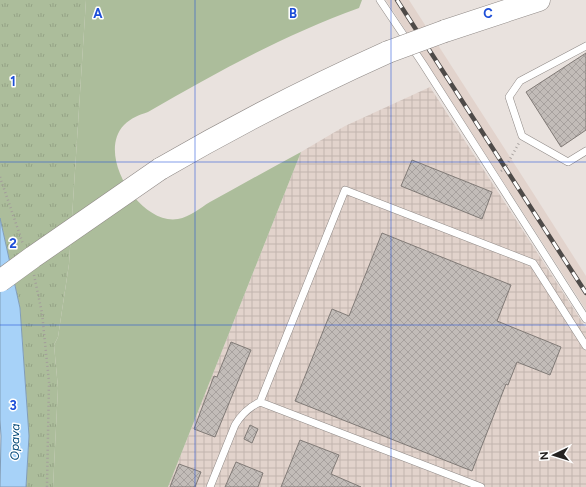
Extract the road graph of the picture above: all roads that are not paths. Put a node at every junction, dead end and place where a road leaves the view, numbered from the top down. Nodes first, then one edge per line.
1 (380, 0) edge
2 (539, 0) edge
3 (586, 46) edge
4 (586, 151) edge
5 (0, 281) edge
6 (586, 319) edge
7 (586, 346) edge
8 (260, 402) junction
9 (210, 487) edge
10 (481, 487) edge

1 - 6 lane
2 - 5 main road, bridge
3 - 4 lane
7 - 8 lane
8 - 9 lane
8 - 10 lane

